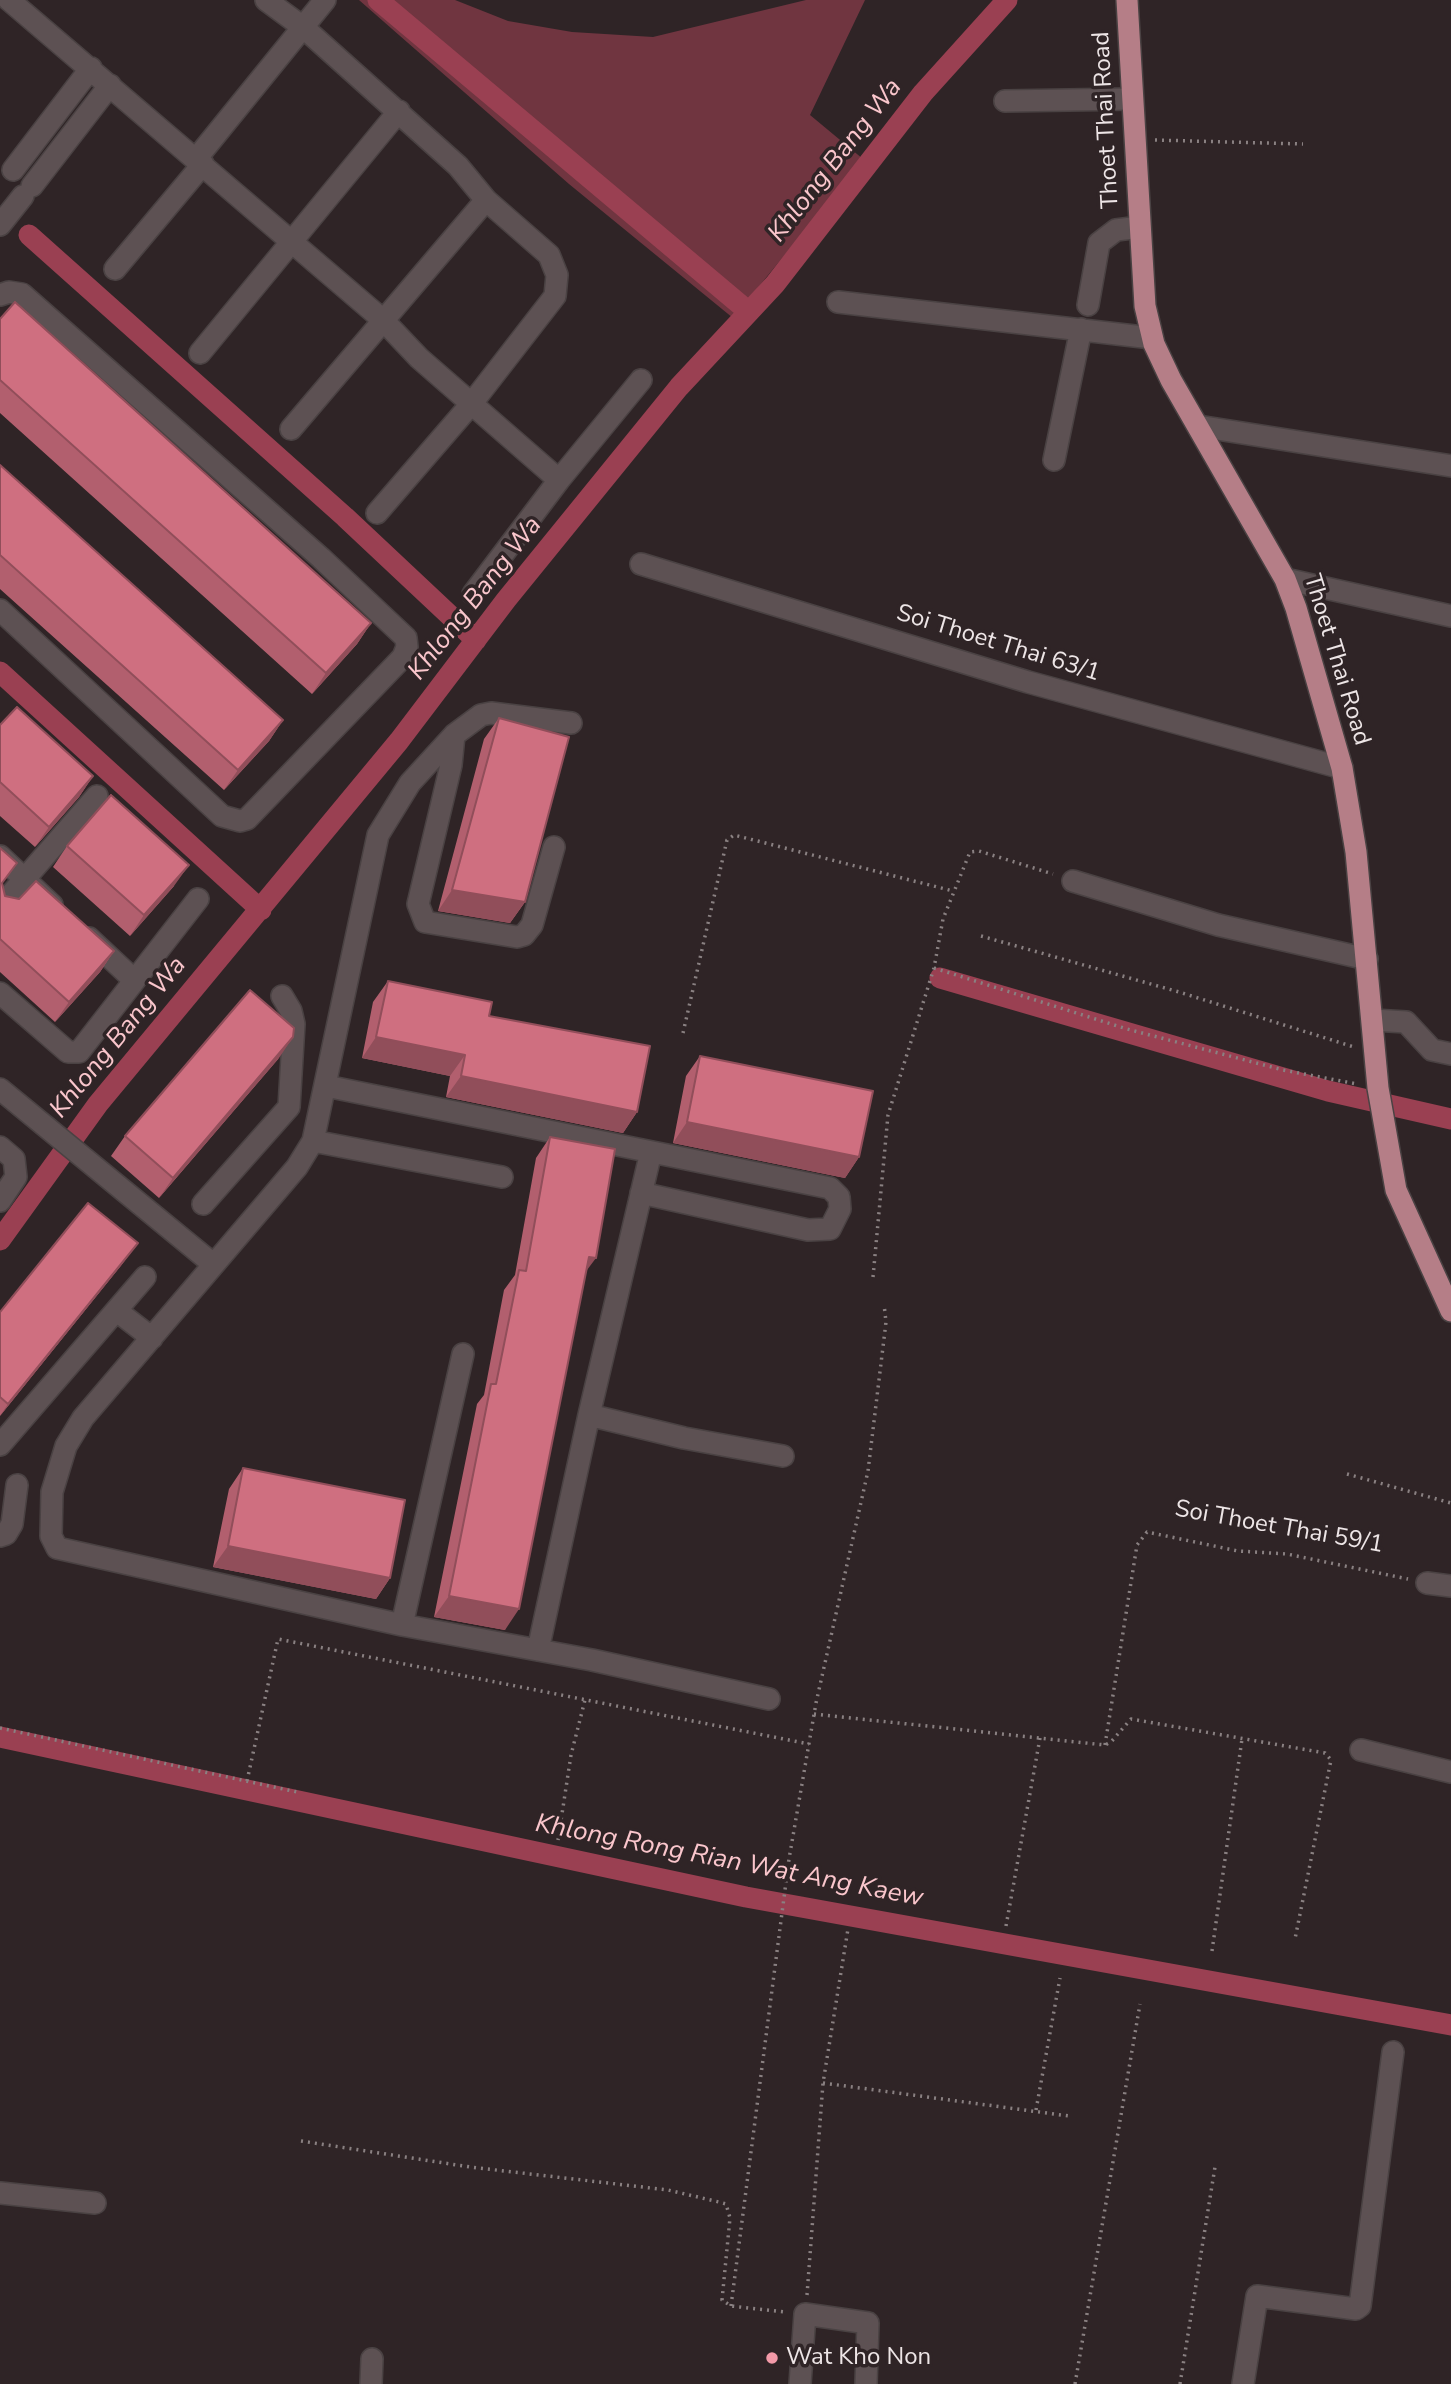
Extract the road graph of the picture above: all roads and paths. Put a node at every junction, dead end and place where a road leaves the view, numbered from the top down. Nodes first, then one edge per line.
1 (9, 0) edge
2 (266, 0) edge
3 (325, 0) edge
4 (1127, 0) edge
5 (303, 28) junction
6 (91, 68) junction
7 (110, 85) junction
8 (1132, 99) junction
9 (1005, 101) dead end
10 (398, 111) junction
11 (1135, 140) junction
12 (1303, 144) dead end
13 (199, 162) junction
14 (6, 178) edge
15 (486, 200) junction
16 (0, 225) edge
17 (1140, 227) junction
18 (292, 241) junction
19 (115, 269) dead end
20 (0, 295) edge
21 (838, 302) dead end
22 (1088, 305) dead end
23 (383, 320) junction
24 (1081, 330) junction
25 (1152, 338) junction
26 (200, 353) dead end
27 (641, 380) dead end
28 (472, 403) junction
29 (1198, 426) junction
30 (291, 429) dead end
31 (1054, 460) dead end
32 (1451, 466) edge
33 (559, 480) junction
34 (377, 513) dead end
35 (641, 564) dead end
36 (1285, 579) junction
37 (473, 594) dead end
38 (0, 610) edge
39 (1451, 616) edge
40 (571, 723) dead end
41 (454, 735) junction
42 (1342, 768) junction
43 (97, 796) dead end
44 (554, 847) dead end
45 (0, 856) edge
46 (25, 880) junction
47 (1073, 881) joint
48 (953, 891) junction
49 (198, 899) dead end
50 (0, 907) edge
51 (981, 936) dead end
52 (1367, 959) junction
53 (934, 968) junction
54 (134, 980) junction
55 (0, 993) edge
56 (282, 996) dead end
57 (1373, 1020) junction
58 (682, 1033) dead end
59 (1376, 1054) junction
60 (1451, 1054) edge
61 (326, 1086) junction
62 (0, 1089) edge
63 (1379, 1092) junction
64 (289, 1107) junction
65 (320, 1116) junction
66 (313, 1141) junction
67 (0, 1147) edge
68 (651, 1152) junction
69 (502, 1177) dead end
70 (641, 1193) junction
71 (0, 1201) edge
72 (203, 1204) dead end
73 (214, 1264) junction
74 (145, 1277) dead end
75 (873, 1277) dead end
76 (884, 1304) dead end
77 (117, 1311) junction
78 (1451, 1311) edge
79 (152, 1338) junction
80 (463, 1354) dead end
81 (589, 1415) junction
82 (0, 1445) edge
83 (783, 1456) dead end
84 (1347, 1474) dead end
85 (9, 1484) edge
86 (52, 1492) junction
87 (1451, 1503) edge
88 (0, 1536) edge
89 (1427, 1583) joint
90 (1451, 1587) edge
91 (402, 1625) junction
92 (538, 1650) junction
93 (769, 1699) dead end
94 (585, 1700) junction
95 (814, 1714) junction
96 (0, 1728) edge
97 (1040, 1738) junction
98 (1242, 1739) junction
99 (809, 1744) junction
100 (1105, 1745) junction
101 (1361, 1750) dead end
102 (1451, 1772) edge
103 (247, 1781) junction
104 (297, 1791) dead end
105 (558, 1840) dead end
106 (1006, 1926) dead end
107 (848, 1928) dead end
108 (1295, 1939) dead end
109 (1212, 1951) dead end
110 (1060, 1978) dead end
111 (1140, 2004) dead end
112 (1393, 2052) dead end
113 (823, 2083) junction
114 (1036, 2110) junction
115 (1069, 2116) dead end
116 (301, 2141) dead end
117 (1215, 2167) dead end
118 (0, 2193) edge
119 (95, 2203) dead end
120 (731, 2306) junction
121 (805, 2314) junction
122 (372, 2359) dead end
123 (371, 2384) edge
124 (800, 2384) edge
125 (866, 2384) edge
126 (1075, 2384) edge
127 (1180, 2384) edge
128 (1243, 2384) edge

1 - 6 street
2 - 5 street
3 - 5 street
4 - 8 main road, Thoet Thai Road
5 - 10 street
5 - 13 street
6 - 7 street
6 - 14 street
7 - 13 street
7 - 16 street
8 - 9 street
8 - 11 main road, Thoet Thai Road
10 - 15 street
10 - 18 street
11 - 12 path
11 - 17 main road, Thoet Thai Road
13 - 18 street
13 - 19 street
15 - 23 street
15 - 28 street
17 - 22 street
17 - 25 main road, Thoet Thai Road
18 - 23 street
18 - 26 street
20 - 38 street
21 - 24 street
23 - 28 street
23 - 30 street
24 - 25 street
24 - 31 street
25 - 29 main road, Thoet Thai Road
27 - 33 street
28 - 33 street
28 - 34 street
29 - 32 street
29 - 36 main road, Thoet Thai Road
33 - 37 street
35 - 42 street, Soi Thoet Thai 63/1
36 - 39 street
36 - 42 main road, Thoet Thai Road
40 - 41 street
41 - 44 street
41 - 61 street
42 - 52 main road, Thoet Thai Road
43 - 46 street
45 - 46 street
46 - 50 street
46 - 54 street
47 - 48 path
47 - 52 street
48 - 53 path
48 - 58 path
49 - 54 street
51 - 59 path
52 - 57 main road, Thoet Thai Road
53 - 63 path
53 - 75 path
54 - 55 street
56 - 64 street
57 - 59 main road, Thoet Thai Road
57 - 60 street
59 - 63 main road, Thoet Thai Road
61 - 65 street
61 - 68 street
62 - 73 street
63 - 78 main road, Thoet Thai Road
64 - 65 street
64 - 72 street
65 - 66 street
66 - 69 street
66 - 73 street
67 - 71 street
68 - 70 street
68 - 70 street
70 - 81 street
73 - 79 street
74 - 77 street
76 - 95 path
77 - 79 street
77 - 82 street
79 - 86 street
80 - 91 street
81 - 83 street
81 - 92 street
84 - 87 path
85 - 86 street
85 - 88 street
86 - 91 street
89 - 90 street
89 - 100 path, Soi Thoet Thai 59/1
91 - 92 street
92 - 93 street
94 - 99 path
94 - 103 path
94 - 105 path
95 - 97 path
95 - 99 path
96 - 103 path
97 - 100 path
97 - 106 path
98 - 100 path
98 - 108 path
98 - 109 path
99 - 120 path
101 - 102 street
103 - 104 path
107 - 113 path
110 - 114 path
111 - 126 path
112 - 128 street
113 - 114 path
113 - 121 path
114 - 115 path
116 - 120 path
117 - 127 path
118 - 119 street
120 - 121 path
121 - 124 street
121 - 125 street
122 - 123 street

